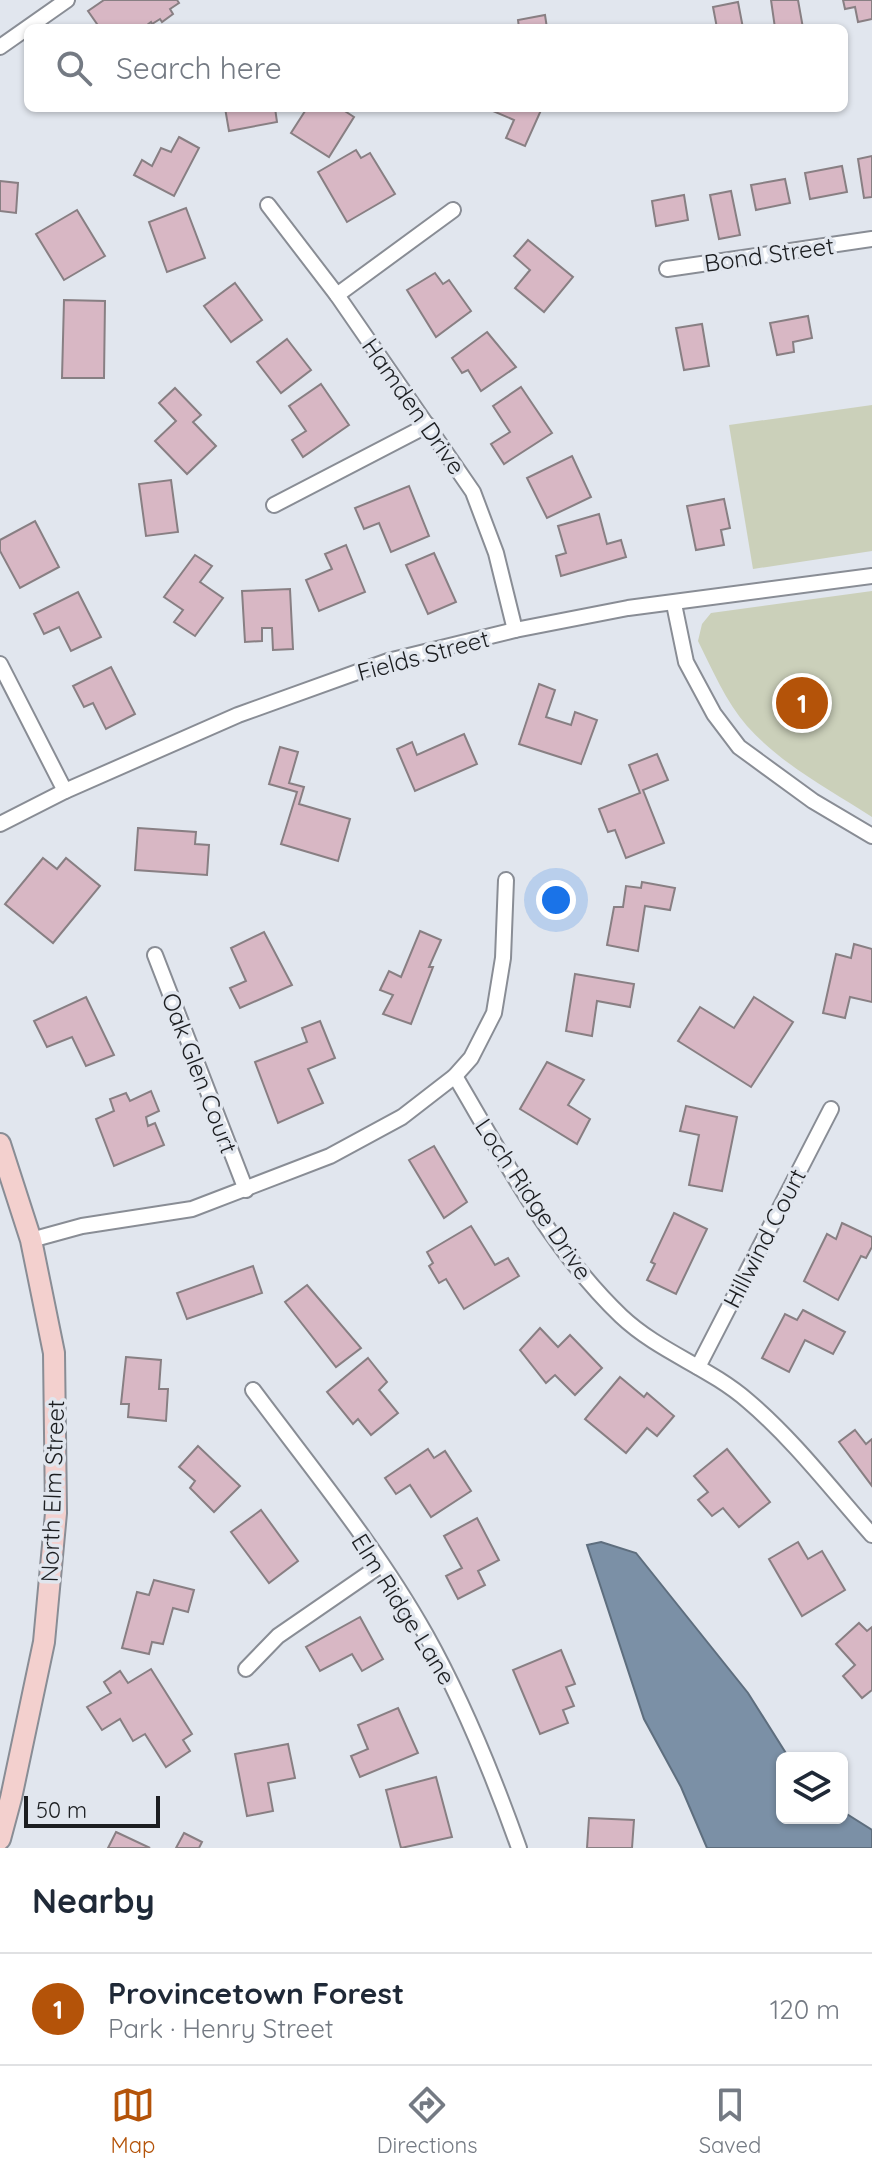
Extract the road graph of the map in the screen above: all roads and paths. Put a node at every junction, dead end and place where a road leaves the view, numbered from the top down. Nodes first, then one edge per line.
1 (67, 0) edge
2 (33, 24) edge
3 (24, 30) edge
4 (0, 47) edge
5 (268, 205) dead end
6 (453, 210) dead end
7 (872, 239) edge
8 (667, 269) dead end
9 (337, 295) junction
10 (428, 425) junction
11 (274, 505) dead end
12 (872, 576) edge
13 (674, 604) junction
14 (515, 630) junction
15 (0, 664) edge
16 (65, 791) junction
17 (0, 824) edge
18 (872, 836) edge
19 (506, 880) dead end
20 (155, 955) dead end
21 (455, 1076) junction
22 (831, 1109) dead end
23 (0, 1144) edge
24 (246, 1190) junction
25 (31, 1240) junction
26 (698, 1367) junction
27 (253, 1390) dead end
28 (872, 1535) edge
29 (381, 1565) junction
30 (246, 1669) dead end
31 (0, 1839) edge
32 (519, 1848) edge

1 - 2 street
3 - 4 street
5 - 9 street, Hamden Drive
6 - 9 street
7 - 8 street, Bond Street
9 - 10 street, Hamden Drive
10 - 11 street
10 - 14 street, Hamden Drive
12 - 13 street, Fields Street
13 - 14 street, Fields Street
13 - 18 street
14 - 16 street, Fields Street
15 - 16 street
16 - 17 street, Fields Street
19 - 21 street
20 - 24 street, Oak Glen Court
21 - 24 street
21 - 26 street, Loch Ridge Drive
22 - 26 street, Hillwind Court
23 - 25 main road, North Elm Street
24 - 25 street
25 - 31 main road, North Elm Street
26 - 28 street, Loch Ridge Drive
27 - 29 street, Elm Ridge Lane
29 - 30 street
29 - 32 street, Elm Ridge Lane

